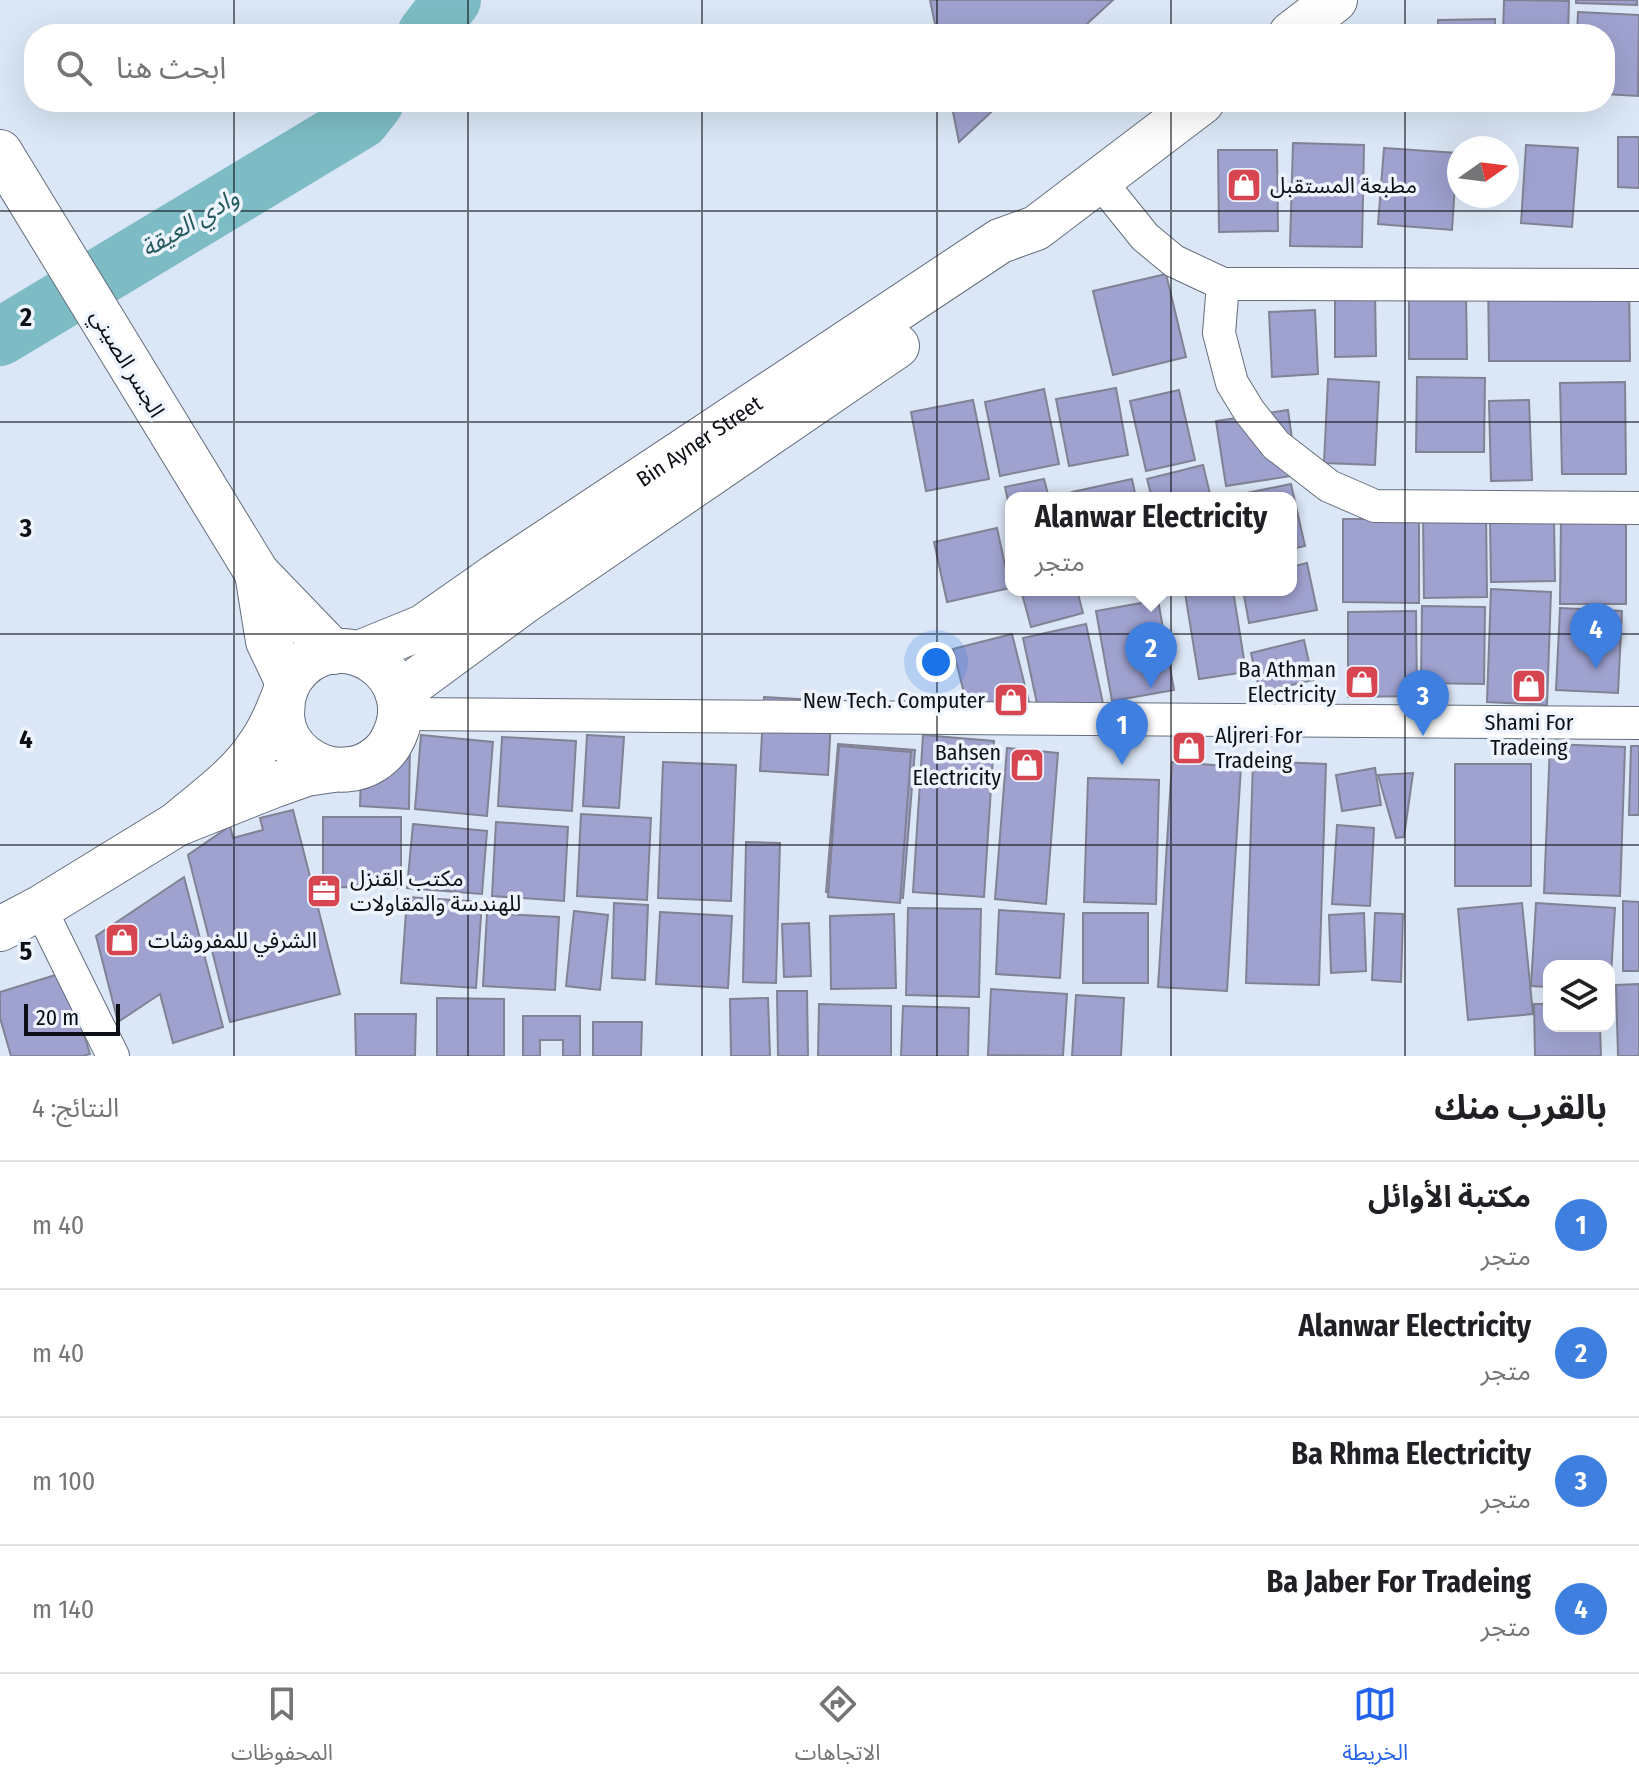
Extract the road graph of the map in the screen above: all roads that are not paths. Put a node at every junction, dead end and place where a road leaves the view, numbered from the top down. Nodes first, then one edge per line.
1 (1335, 0) edge
2 (1304, 24) edge
3 (1189, 112) edge
4 (0, 152) edge
5 (1099, 180) junction
6 (1036, 228) junction
7 (1223, 284) junction
8 (1639, 285) edge
9 (1639, 508) edge
10 (247, 557) junction
11 (346, 652) junction
12 (286, 690) junction
13 (400, 704) junction
14 (1639, 723) edge
15 (333, 770) junction
16 (177, 824) junction
17 (40, 908) junction
18 (0, 929) edge
19 (113, 1056) edge

1 - 2 highway
3 - 5 highway, Bin Ayner Street
4 - 10 highway, الجسر الصيني
5 - 6 highway, Bin Ayner Street
5 - 7 street
6 - 11 highway, Bin Ayner Street
6 - 13 highway, Bin Ayner Street
7 - 8 street
7 - 9 street
10 - 11 highway
10 - 12 highway
11 - 12 highway
11 - 13 highway
12 - 15 highway
12 - 16 highway
13 - 14 street
13 - 15 highway
15 - 16 highway
16 - 17 highway
17 - 18 highway
17 - 19 street

